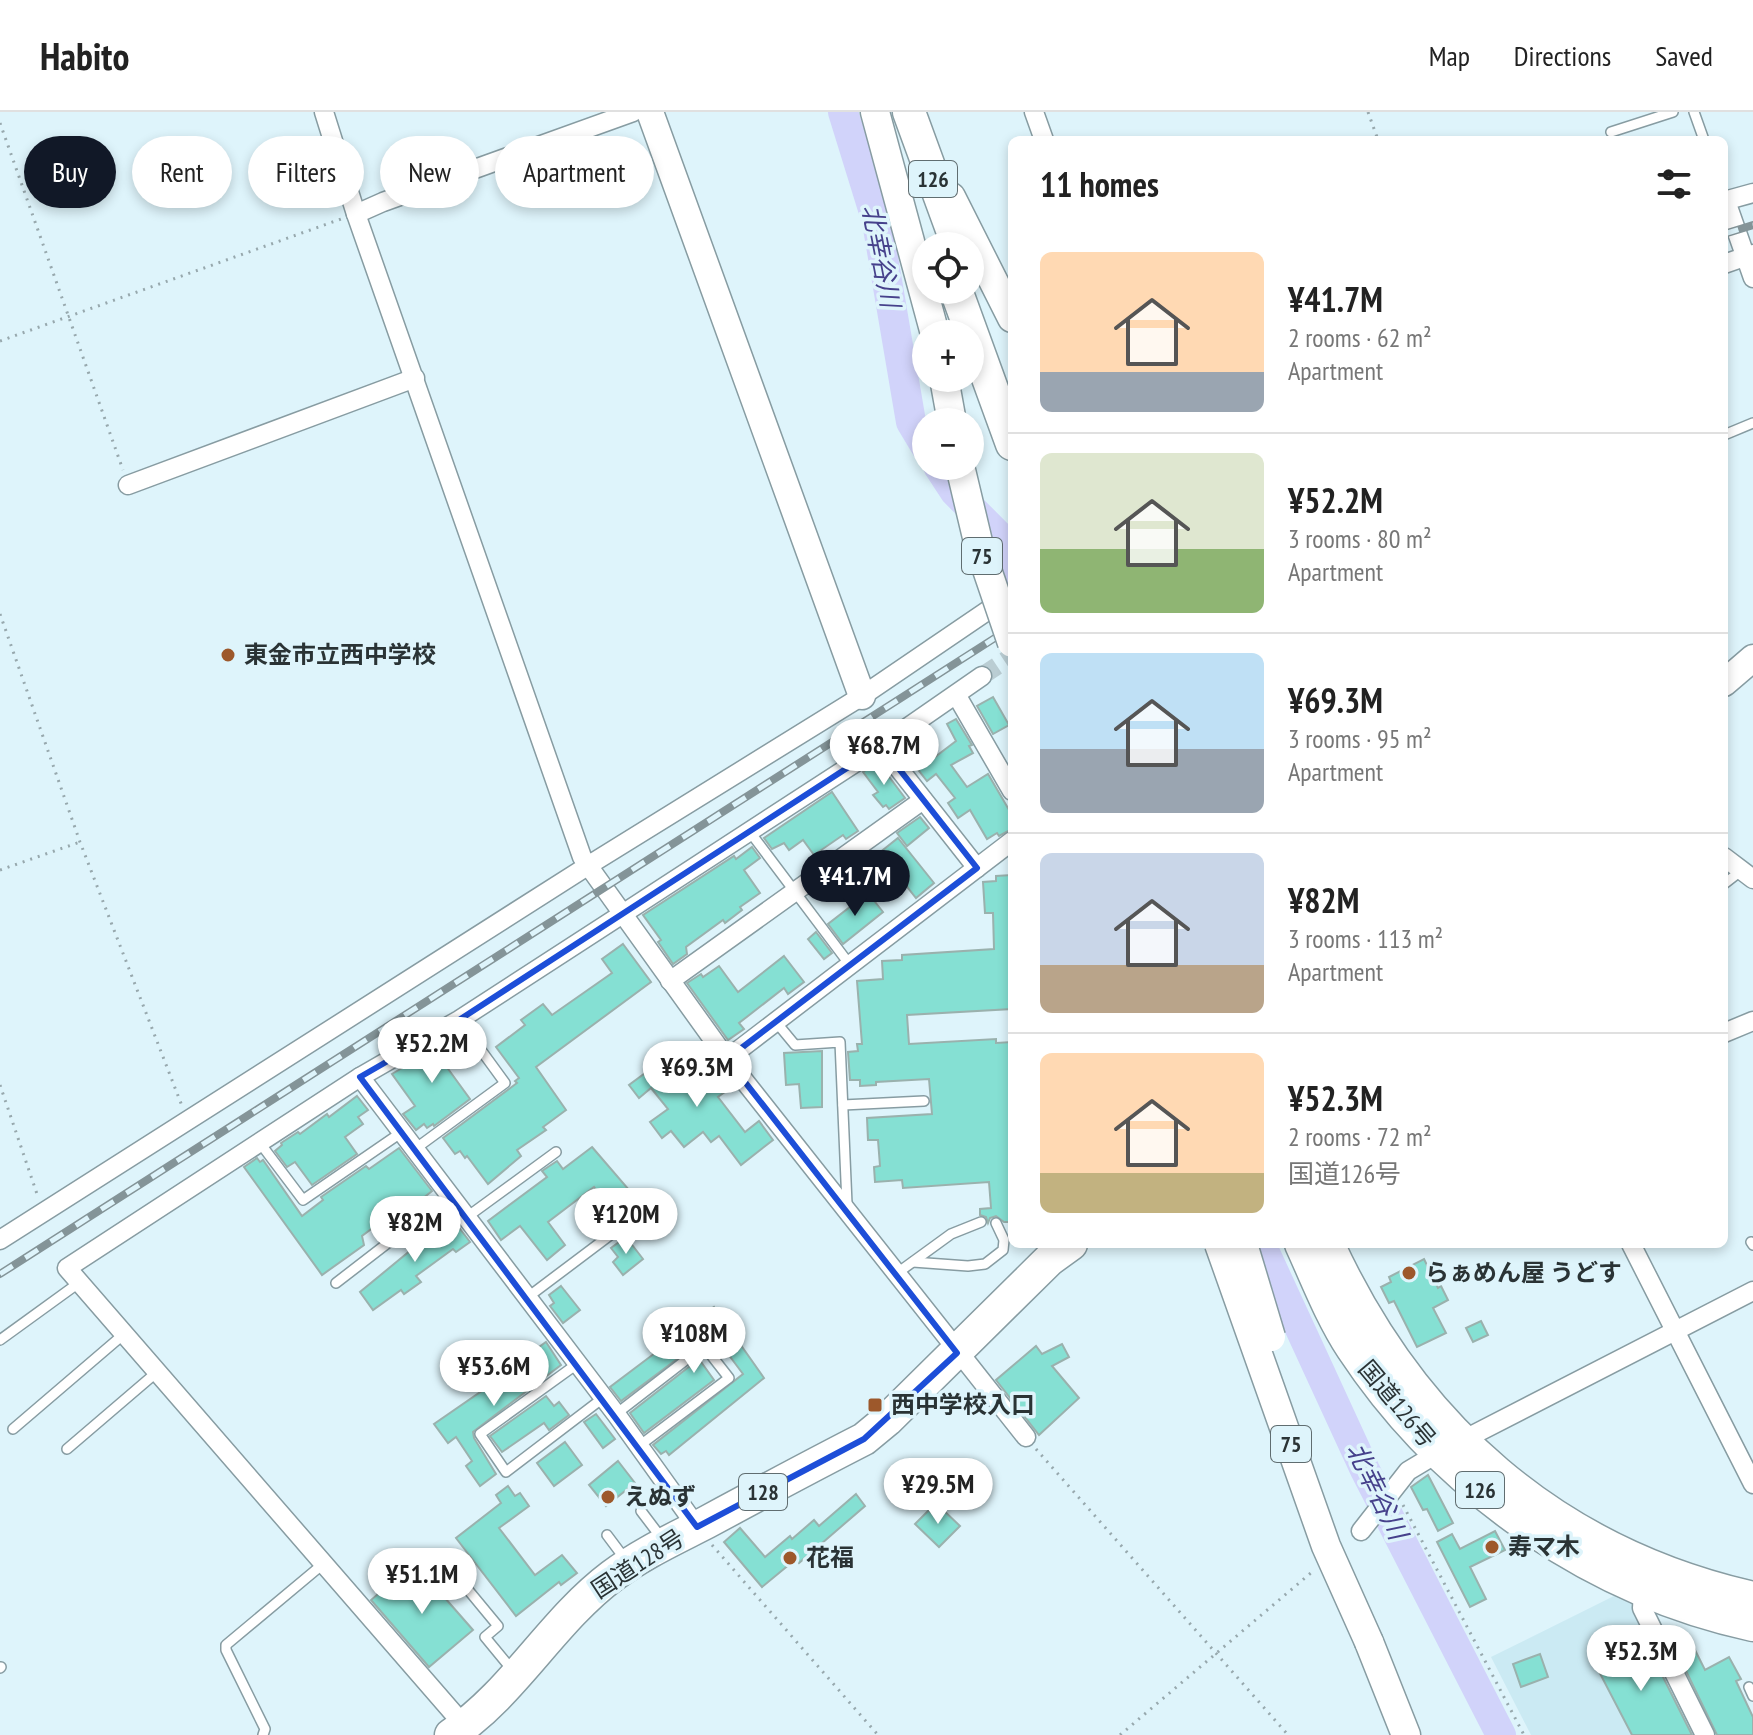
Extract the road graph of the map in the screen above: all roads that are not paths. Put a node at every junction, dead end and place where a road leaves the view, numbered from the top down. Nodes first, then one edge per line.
1 (324, 112) edge
2 (633, 112) edge
3 (650, 112) edge
4 (875, 112) edge
5 (892, 112) edge
6 (909, 112) edge
7 (1034, 112) edge
8 (1673, 112) edge
9 (1694, 112) edge
10 (1611, 132) dead end
11 (1043, 136) edge
12 (1703, 136) edge
13 (929, 168) junction
14 (1753, 193) edge
15 (1728, 198) edge
16 (1728, 206) edge
17 (356, 214) junction
18 (936, 232) edge
19 (953, 232) edge
20 (1750, 255) edge
21 (1728, 263) edge
22 (1753, 278) edge
23 (961, 304) edge
24 (980, 304) edge
25 (1008, 310) edge
26 (931, 320) edge
27 (415, 378) junction
28 (1008, 381) edge
29 (1753, 423) edge
30 (1008, 433) edge
31 (1728, 433) edge
32 (963, 480) edge
33 (128, 485) road end
34 (1008, 597) edge
35 (1008, 631) edge
36 (1753, 658) edge
37 (982, 676) tunnel mouth
38 (1728, 680) edge
39 (862, 696) junction
40 (957, 696) junction
41 (881, 746) junction
42 (1008, 784) edge
43 (923, 800) junction
44 (750, 832) junction
45 (1008, 844) edge
46 (1728, 860) edge
47 (589, 865) junction
48 (977, 868) junction
49 (1747, 874) edge
50 (1728, 882) edge
51 (795, 892) junction
52 (621, 915) junction
53 (850, 965) junction
54 (670, 981) junction
55 (459, 1020) junction
56 (1753, 1021) edge
57 (776, 1022) junction
58 (1728, 1031) edge
59 (727, 1059) junction
60 (360, 1077) junction
61 (924, 1101) dead end
62 (843, 1105) junction
63 (402, 1132) junction
64 (260, 1143) junction
65 (415, 1149) junction
66 (556, 1152) dead end
67 (450, 1195) junction
68 (847, 1212) junction
69 (467, 1217) junction
70 (981, 1222) dead end
71 (996, 1223) dead end
72 (621, 1227) dead end
73 (0, 1240) edge
74 (1008, 1246) edge
75 (1066, 1248) edge
76 (1220, 1248) edge
77 (1244, 1248) edge
78 (1303, 1248) edge
79 (1330, 1248) edge
80 (1633, 1248) edge
81 (1003, 1250) junction
82 (913, 1262) junction
83 (896, 1274) junction
84 (80, 1282) junction
85 (336, 1283) dead end
86 (1753, 1291) edge
87 (528, 1297) junction
88 (1675, 1331) junction
89 (124, 1334) junction
90 (0, 1340) edge
91 (957, 1353) junction
92 (577, 1364) junction
93 (157, 1372) junction
94 (603, 1398) junction
95 (616, 1414) junction
96 (13, 1429) dead end
97 (1026, 1437) road end
98 (639, 1446) junction
99 (1449, 1447) junction
100 (67, 1449) dead end
101 (1753, 1484) edge
102 (641, 1511) dead end
103 (697, 1527) junction
104 (1361, 1531) dead end
105 (607, 1535) dead end
106 (665, 1543) junction
107 (323, 1564) junction
108 (629, 1565) junction
109 (450, 1568) dead end
110 (1643, 1592) junction
111 (1753, 1598) edge
112 (1753, 1625) edge
113 (1369, 1642) junction
114 (515, 1674) junction
115 (463, 1732) edge
116 (263, 1735) edge
117 (1406, 1735) edge
118 (1705, 1735) edge

1 - 17 street
2 - 17 street
3 - 39 street
4 - 26 main road
5 - 18 highway, 126
6 - 13 highway, 126
7 - 11 street
8 - 10 lane
9 - 12 lane
13 - 19 highway, 126
13 - 25 main road
14 - 15 street
16 - 20 street
17 - 27 street
20 - 21 street
20 - 22 street
23 - 30 highway
24 - 28 highway
27 - 33 street
27 - 47 street
29 - 31 lane
32 - 35 main road, 75, bridge
34 - 39 street
36 - 38 street
37 - 40 street
39 - 47 street
40 - 41 street
40 - 42 street
41 - 43 street
41 - 44 street
43 - 48 street
43 - 51 street
44 - 51 lane
44 - 52 street
45 - 48 street
46 - 49 street
47 - 52 street
47 - 73 street
48 - 53 street
49 - 50 lane
51 - 53 lane
51 - 54 street
52 - 54 street
52 - 55 street
53 - 57 street
54 - 59 street
55 - 60 street
55 - 65 lane
56 - 58 street
57 - 59 street
57 - 62 lane
59 - 68 street
60 - 63 street
60 - 64 street
61 - 62 lane
62 - 68 lane
63 - 64 lane
63 - 65 street
64 - 84 street
65 - 67 street
66 - 69 lane
67 - 69 street
67 - 85 lane
68 - 83 street
69 - 87 street
70 - 82 lane
71 - 81 lane
72 - 87 lane
74 - 81 lane
75 - 91 highway, 国道128号 / 128
76 - 113 main road, 75, bridge
77 - 113 main road, 75, bridge
78 - 99 highway, 国道126号 / 126
79 - 99 highway, 国道126号 / 126
80 - 88 street
81 - 82 lane
82 - 83 lane
83 - 91 street
84 - 89 street
84 - 90 lane
86 - 88 street
87 - 92 street
88 - 99 street
88 - 101 street
89 - 93 street
89 - 96 lane
91 - 97 street
91 - 103 highway, 国道128号 / 128
92 - 94 street
92 - 94 lane
93 - 100 lane
93 - 107 street
94 - 95 street
95 - 98 street
95 - 98 lane
98 - 103 street
99 - 104 street
99 - 110 highway, 国道126号 / 126
99 - 111 highway, 国道126号 / 126
102 - 106 lane
103 - 106 highway, 国道128号 / 128
105 - 108 lane
106 - 108 highway, 国道128号 / 128
107 - 115 street
107 - 116 lane
108 - 114 highway, 国道128号 / 128
109 - 114 lane
110 - 112 highway, 国道126号 / 126
110 - 118 street
113 - 117 main road, 75
114 - 115 highway, 国道128号 / 128

